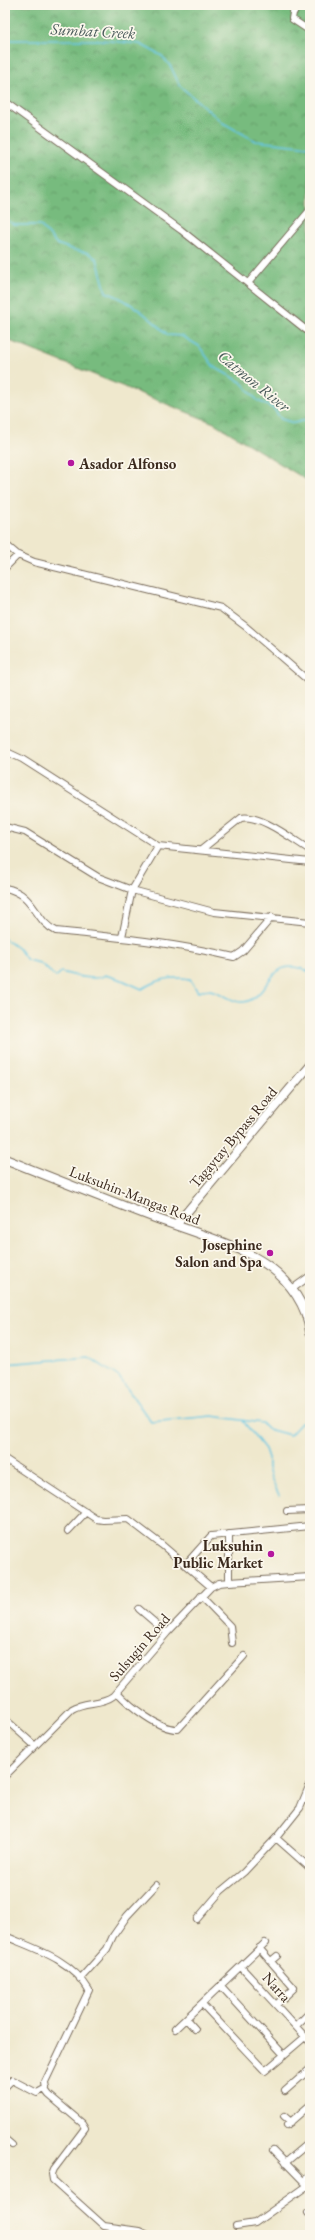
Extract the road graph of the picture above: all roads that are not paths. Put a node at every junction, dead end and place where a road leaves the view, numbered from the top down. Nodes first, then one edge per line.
1 (299, 5) edge
2 (310, 30) edge
3 (5, 102) edge
4 (310, 210) edge
5 (249, 282) junction
6 (310, 333) edge
7 (5, 544) edge
8 (18, 555) junction
9 (5, 568) edge
10 (310, 682) edge
11 (5, 751) edge
12 (5, 827) edge
13 (158, 846) junction
14 (201, 850) junction
15 (310, 850) edge
16 (310, 862) edge
17 (5, 888) edge
18 (132, 890) junction
19 (272, 917) junction
20 (310, 922) edge
21 (122, 937) junction
22 (310, 1065) edge
23 (5, 1159) edge
24 (176, 1225) junction
25 (310, 1276) edge
26 (292, 1289) junction
27 (310, 1332) edge
28 (5, 1459) edge
29 (310, 1510) edge
30 (287, 1511) dead end
31 (86, 1512) junction
32 (310, 1526) edge
33 (68, 1531) dead end
34 (229, 1534) junction
35 (186, 1564) junction
36 (310, 1577) edge
37 (229, 1582) junction
38 (211, 1586) junction
39 (201, 1596) junction
40 (139, 1609) dead end
41 (167, 1633) junction
42 (232, 1643) dead end
43 (244, 1656) dead end
44 (117, 1692) junction
45 (5, 1718) edge
46 (34, 1745) junction
47 (5, 1776) edge
48 (310, 1784) edge
49 (276, 1838) junction
50 (310, 1868) edge
51 (156, 1885) dead end
52 (197, 1919) dead end
53 (5, 1936) edge
54 (265, 1943) dead end
55 (259, 1948) junction
56 (278, 1956) dead end
57 (271, 1961) junction
58 (241, 1967) junction
59 (80, 1979) junction
60 (221, 1986) junction
61 (202, 2004) junction
62 (276, 2005) junction
63 (307, 2015) dead end
64 (186, 2020) junction
65 (296, 2026) junction
66 (175, 2029) dead end
67 (195, 2029) dead end
68 (308, 2039) edge
69 (284, 2055) junction
70 (310, 2069) edge
71 (5, 2087) edge
72 (46, 2088) junction
73 (285, 2091) dead end
74 (310, 2105) edge
75 (284, 2116) dead end
76 (5, 2139) edge
77 (310, 2142) edge
78 (12, 2145) dead end
79 (273, 2150) dead end
80 (285, 2163) junction
81 (310, 2176) edge
82 (307, 2185) edge
83 (236, 2226) dead end
84 (148, 2235) edge

1 - 2 street
3 - 5 street
4 - 5 street
5 - 6 street
7 - 8 street
8 - 9 street
8 - 10 street
11 - 13 street
12 - 18 street
13 - 14 street
13 - 18 street
14 - 15 street
14 - 16 street
17 - 21 street
18 - 19 street
18 - 21 street
19 - 20 street
19 - 21 street
22 - 24 main road, Tagaytay Bypass Road
23 - 24 main road, Luksuhin-Mangas Road
24 - 26 main road, Luksuhin-Mangas Road
25 - 26 street
26 - 27 main road, Luksuhin-Mangas Road
28 - 31 street
29 - 30 street
31 - 33 street
31 - 35 street
32 - 34 street
34 - 35 street
34 - 37 street
35 - 38 street
36 - 37 street
37 - 38 street
38 - 39 street, Sulsugin Road
39 - 41 street, Sulsugin Road
39 - 42 street
40 - 41 street
41 - 44 street, Sulsugin Road
43 - 44 street
44 - 46 street, Sulsugin Road
45 - 46 street
46 - 47 street, Sulsugin Road
48 - 49 street
49 - 50 street
49 - 52 street
51 - 59 street
53 - 59 street
54 - 55 street
55 - 57 street
55 - 58 street
56 - 57 street
57 - 62 street
58 - 60 street
58 - 62 street, Narra
59 - 72 street
60 - 61 street
60 - 69 street
61 - 64 street
61 - 69 street
62 - 65 street, Narra
63 - 65 street
64 - 66 street
64 - 67 street
65 - 68 street, Narra
68 - 69 street
70 - 73 street
71 - 72 street
72 - 84 street
74 - 75 street
76 - 78 street
77 - 80 street
79 - 80 street
80 - 82 street
81 - 82 street
82 - 83 street

